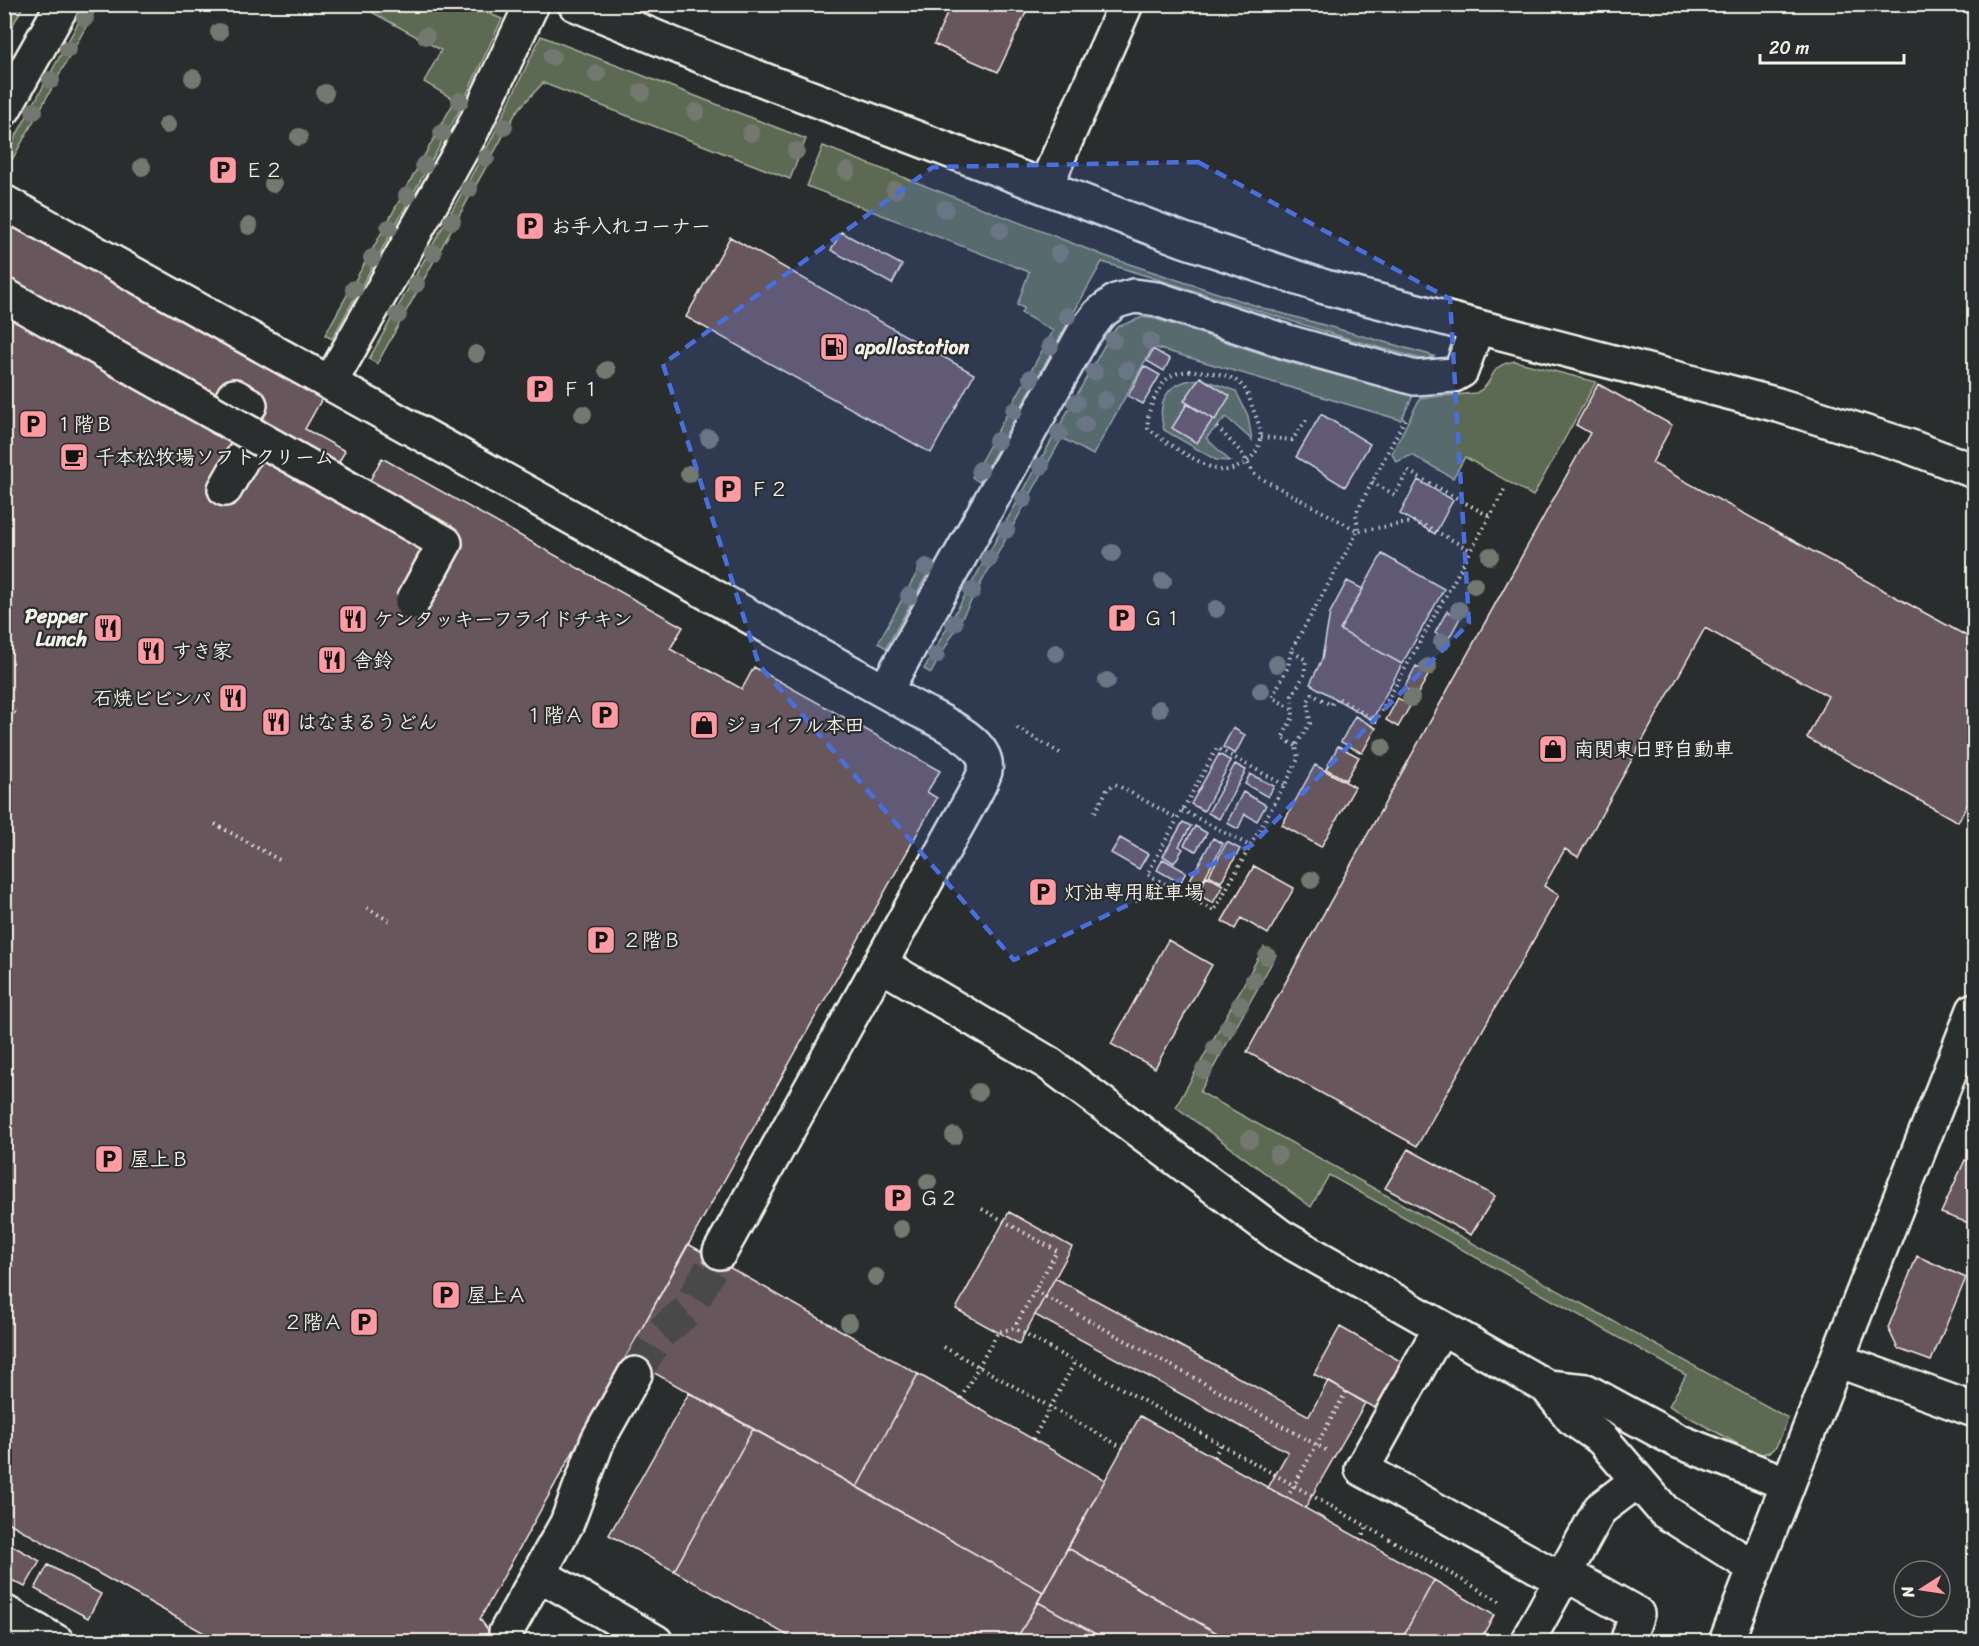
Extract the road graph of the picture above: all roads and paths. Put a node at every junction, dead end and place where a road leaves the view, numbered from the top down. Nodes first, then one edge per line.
1 (63, 4) edge
2 (532, 4) edge
3 (575, 4) edge
4 (1126, 4) edge
5 (4, 109) edge
6 (1045, 187) junction
7 (4, 202) edge
8 (5, 296) edge
9 (1477, 327) junction
10 (330, 383) junction
11 (1307, 418) dead end
12 (242, 419) junction
13 (1404, 422) dead end
14 (1217, 427) dead end
15 (1261, 437) junction
16 (1247, 462) junction
17 (1974, 471) edge
18 (1372, 482) junction
19 (225, 489) dead end
20 (1505, 489) dead end
21 (1490, 516) junction
22 (1358, 531) junction
23 (1471, 550) junction
24 (412, 603) dead end
25 (1291, 651) junction
26 (885, 691) junction
27 (4, 706) edge
28 (1292, 709) junction
29 (20, 715) dead end
30 (1014, 727) dead end
31 (1296, 746) junction
32 (1060, 753) dead end
33 (1284, 785) junction
34 (1182, 810) junction
35 (1095, 812) dead end
36 (1178, 819) junction
37 (215, 824) dead end
38 (1250, 846) junction
39 (283, 862) dead end
40 (367, 908) dead end
41 (393, 923) dead end
42 (880, 964) junction
43 (1974, 1010) edge
44 (982, 1209) dead end
45 (720, 1252) tunnel mouth
46 (1035, 1291) junction
47 (1441, 1327) junction
48 (1014, 1328) junction
49 (944, 1347) dead end
50 (1837, 1360) junction
51 (1075, 1362) junction
52 (979, 1366) junction
53 (635, 1374) tunnel mouth
54 (1547, 1387) junction
55 (1346, 1392) dead end
56 (961, 1398) dead end
57 (1051, 1407) junction
58 (1974, 1410) edge
59 (1033, 1439) dead end
60 (1221, 1444) junction
61 (1317, 1445) junction
62 (1123, 1448) dead end
63 (1214, 1457) dead end
64 (1637, 1481) junction
65 (1788, 1484) junction
66 (1294, 1485) junction
67 (1287, 1498) dead end
68 (1755, 1568) junction
69 (1564, 1573) junction
70 (539, 1574) junction
71 (506, 1632) dead end
72 (1532, 1632) edge
73 (654, 1641) edge
74 (1627, 1641) edge
75 (1726, 1641) edge

1 - 5 street
2 - 10 street
3 - 6 street
4 - 6 street
6 - 9 street
7 - 10 street
8 - 12 street, bridge
9 - 17 street
9 - 26 street
10 - 26 street
11 - 15 path
12 - 19 street
12 - 24 street, bridge
13 - 18 path
14 - 16 path
15 - 16 path
15 - 16 path
16 - 22 path
18 - 21 path
18 - 22 path
20 - 21 path
21 - 23 path
22 - 23 path
22 - 25 path
23 - 31 path
25 - 28 path
25 - 28 path
26 - 42 street
27 - 29 path
28 - 31 path
30 - 32 path
31 - 33 path
33 - 34 path
33 - 38 path
34 - 36 path
34 - 38 path
35 - 36 path
36 - 38 path
37 - 39 path
40 - 41 path
42 - 45 street
42 - 47 street
43 - 50 street
44 - 46 path
46 - 48 path
46 - 61 path
47 - 54 street
47 - 69 street
48 - 51 path
48 - 52 path
49 - 52 path
50 - 58 street
50 - 65 street
51 - 57 path
51 - 60 path
52 - 56 path
52 - 57 path
53 - 70 street
54 - 64 street
54 - 65 street
55 - 61 path
57 - 59 path
57 - 62 path
60 - 63 path
60 - 66 path
61 - 66 path
64 - 68 street
64 - 69 street
65 - 68 street
66 - 67 path
66 - 72 path
68 - 75 street
69 - 72 street
69 - 74 street
70 - 71 street
70 - 73 street

